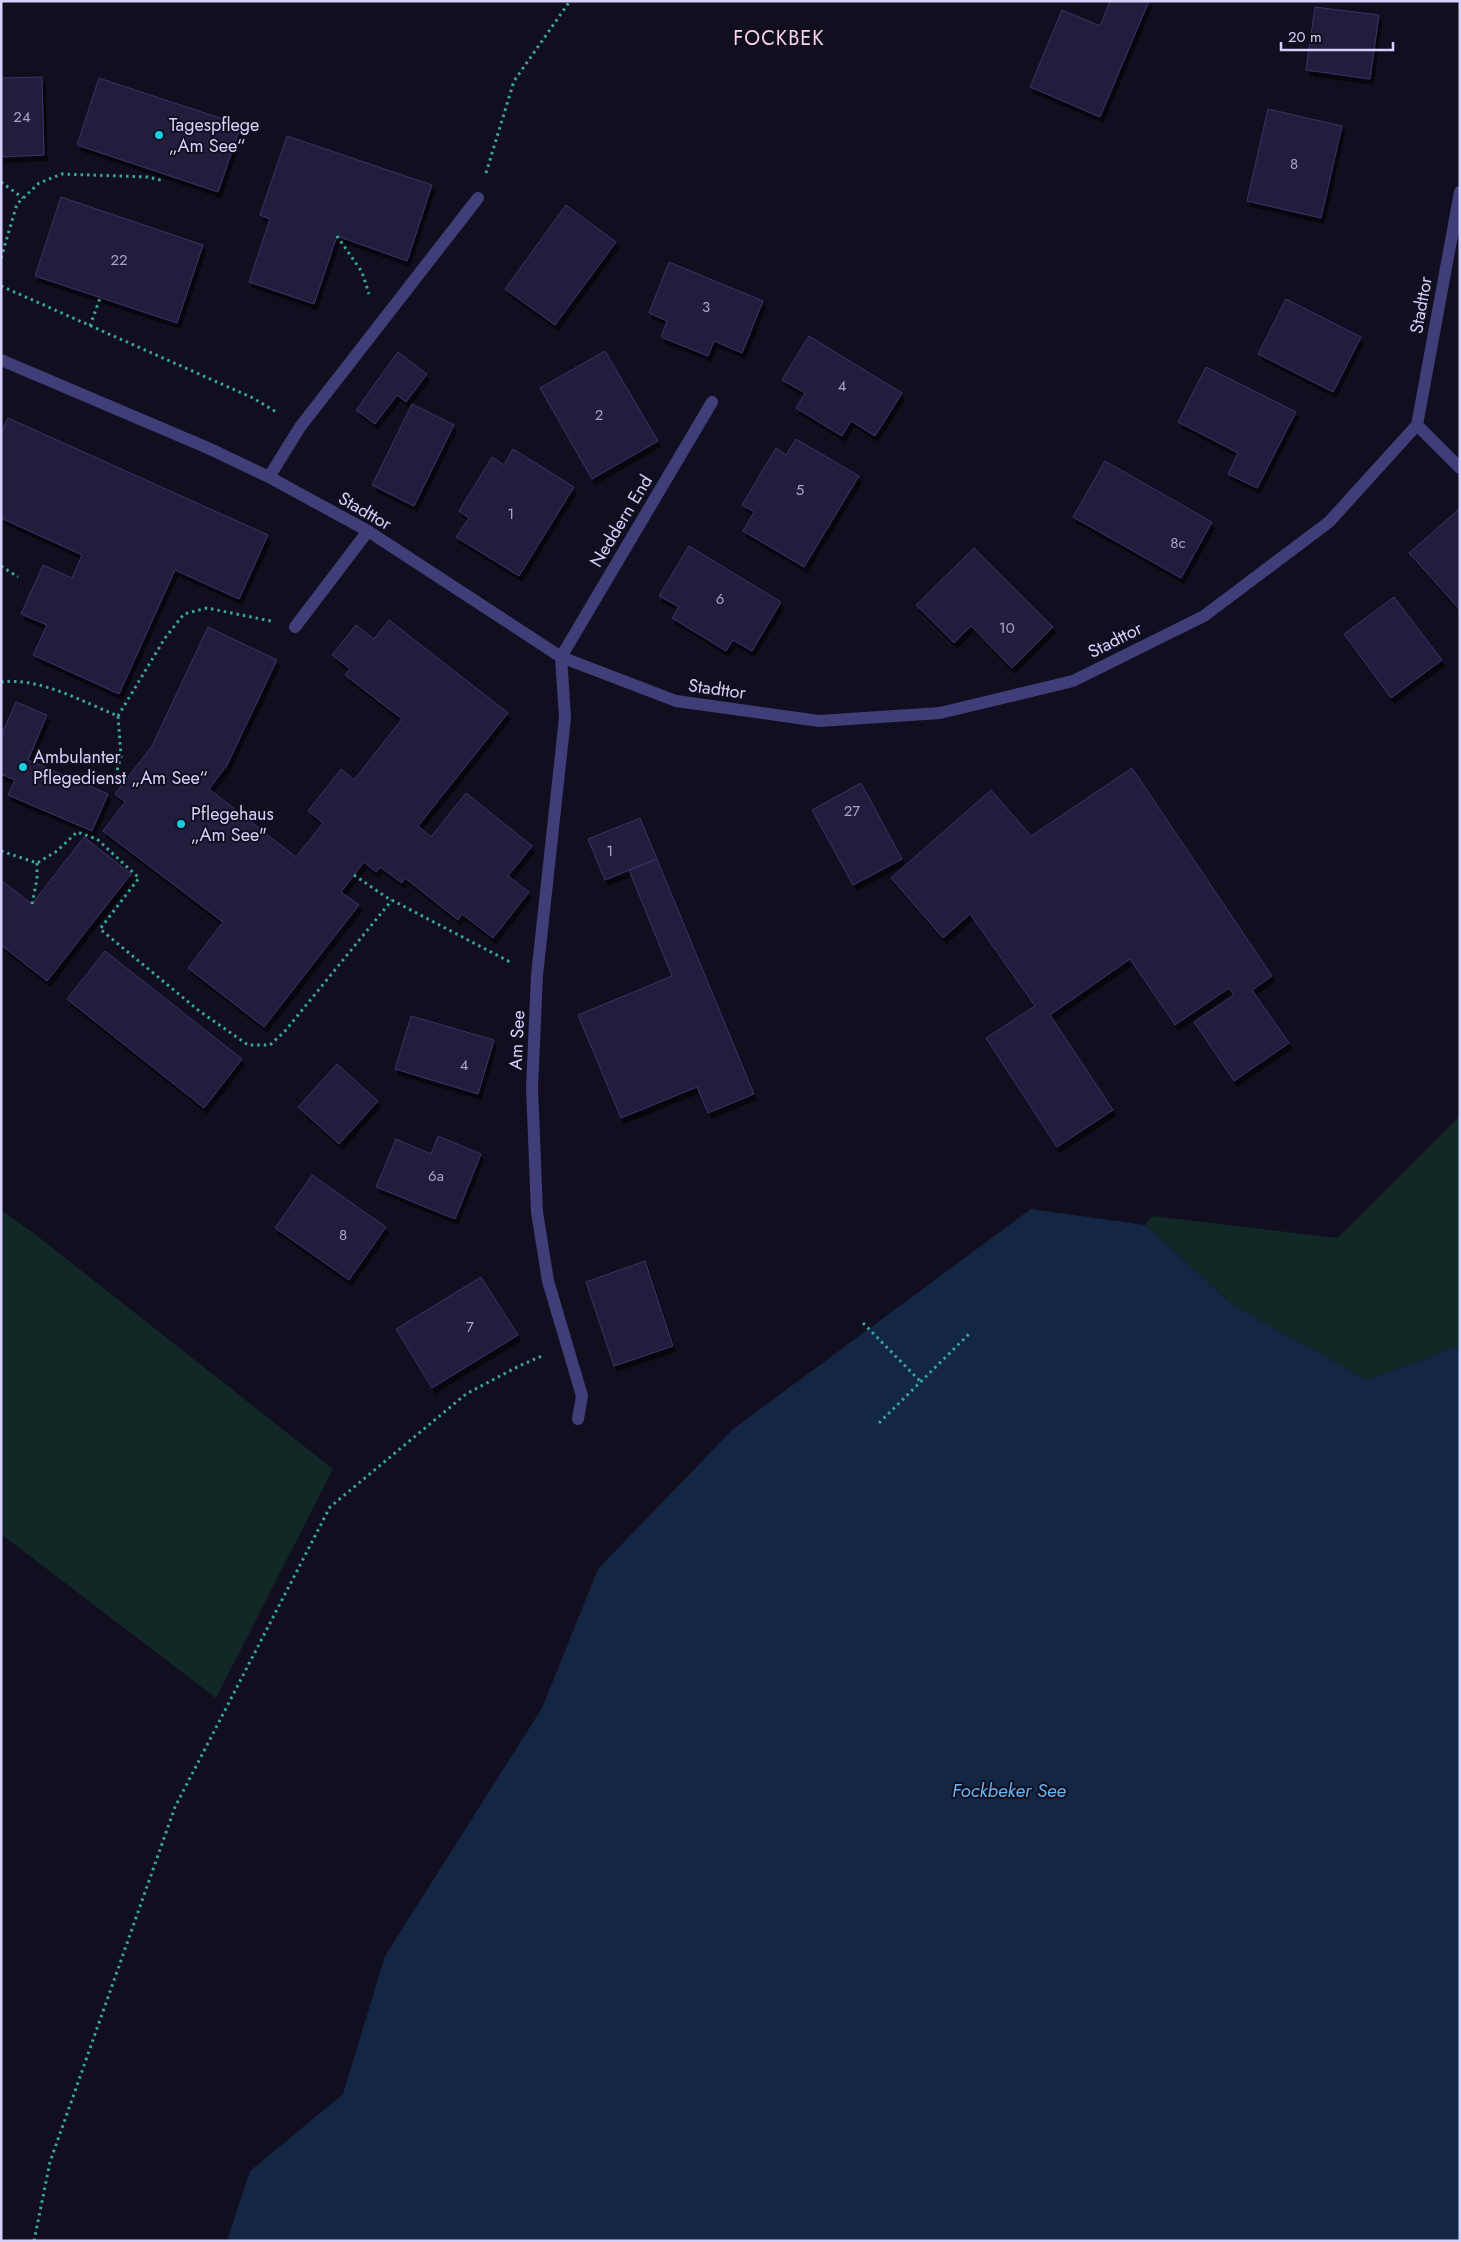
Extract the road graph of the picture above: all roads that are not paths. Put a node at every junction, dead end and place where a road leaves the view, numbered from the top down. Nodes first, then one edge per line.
1 (1460, 192) edge
2 (478, 198) road end
3 (1, 360) edge
4 (712, 402) dead end
5 (1417, 425) junction
6 (1460, 468) edge
7 (269, 477) junction
8 (368, 531) junction
9 (295, 628) road end
10 (561, 657) junction
11 (578, 1419) dead end

1 - 5 street, Stadttor
2 - 7 street
3 - 7 street, Stadttor
4 - 10 street, Neddern End
5 - 6 street
5 - 10 street, Stadttor
7 - 8 street, Stadttor
8 - 9 street
8 - 10 street, Stadttor
10 - 11 street, Am See

